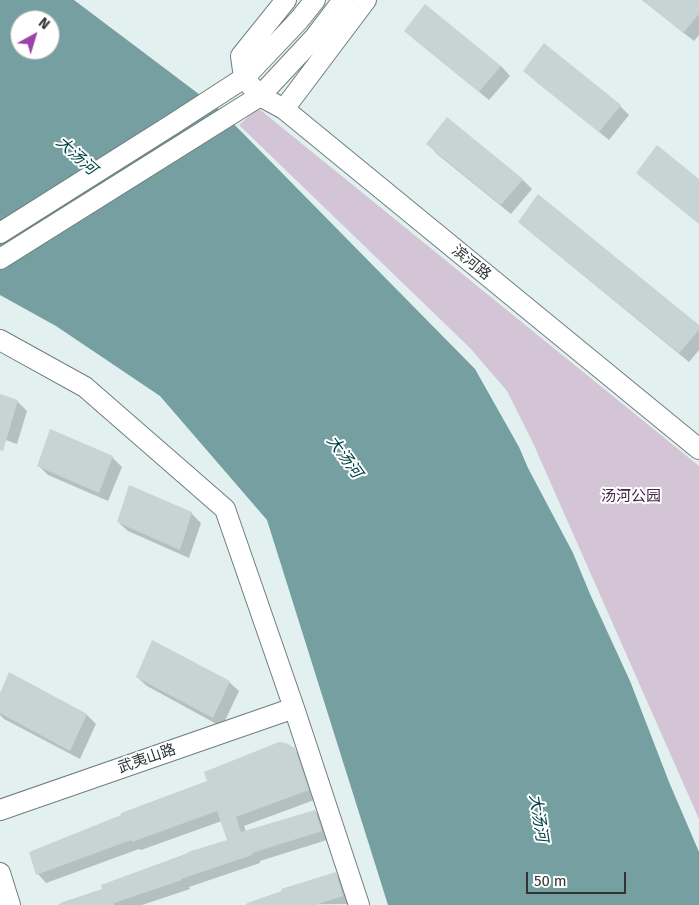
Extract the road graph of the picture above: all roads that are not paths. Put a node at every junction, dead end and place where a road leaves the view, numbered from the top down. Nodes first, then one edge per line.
1 (286, 0) edge
2 (315, 0) edge
3 (343, 0) edge
4 (366, 0) edge
5 (244, 78) junction
6 (260, 96) junction
7 (284, 109) junction
8 (0, 233) edge
9 (0, 259) edge
10 (0, 340) edge
11 (699, 449) edge
12 (294, 708) junction
13 (0, 810) edge
14 (0, 873) edge
15 (10, 905) edge
16 (359, 905) edge

1 - 5 street
2 - 5 street
3 - 6 street
4 - 7 street
5 - 6 street, 滨河路
5 - 8 street
6 - 7 street, 滨河路
6 - 9 street
7 - 11 street, 滨河路
10 - 12 street
12 - 13 street, 武夷山路
12 - 16 street
14 - 15 street

